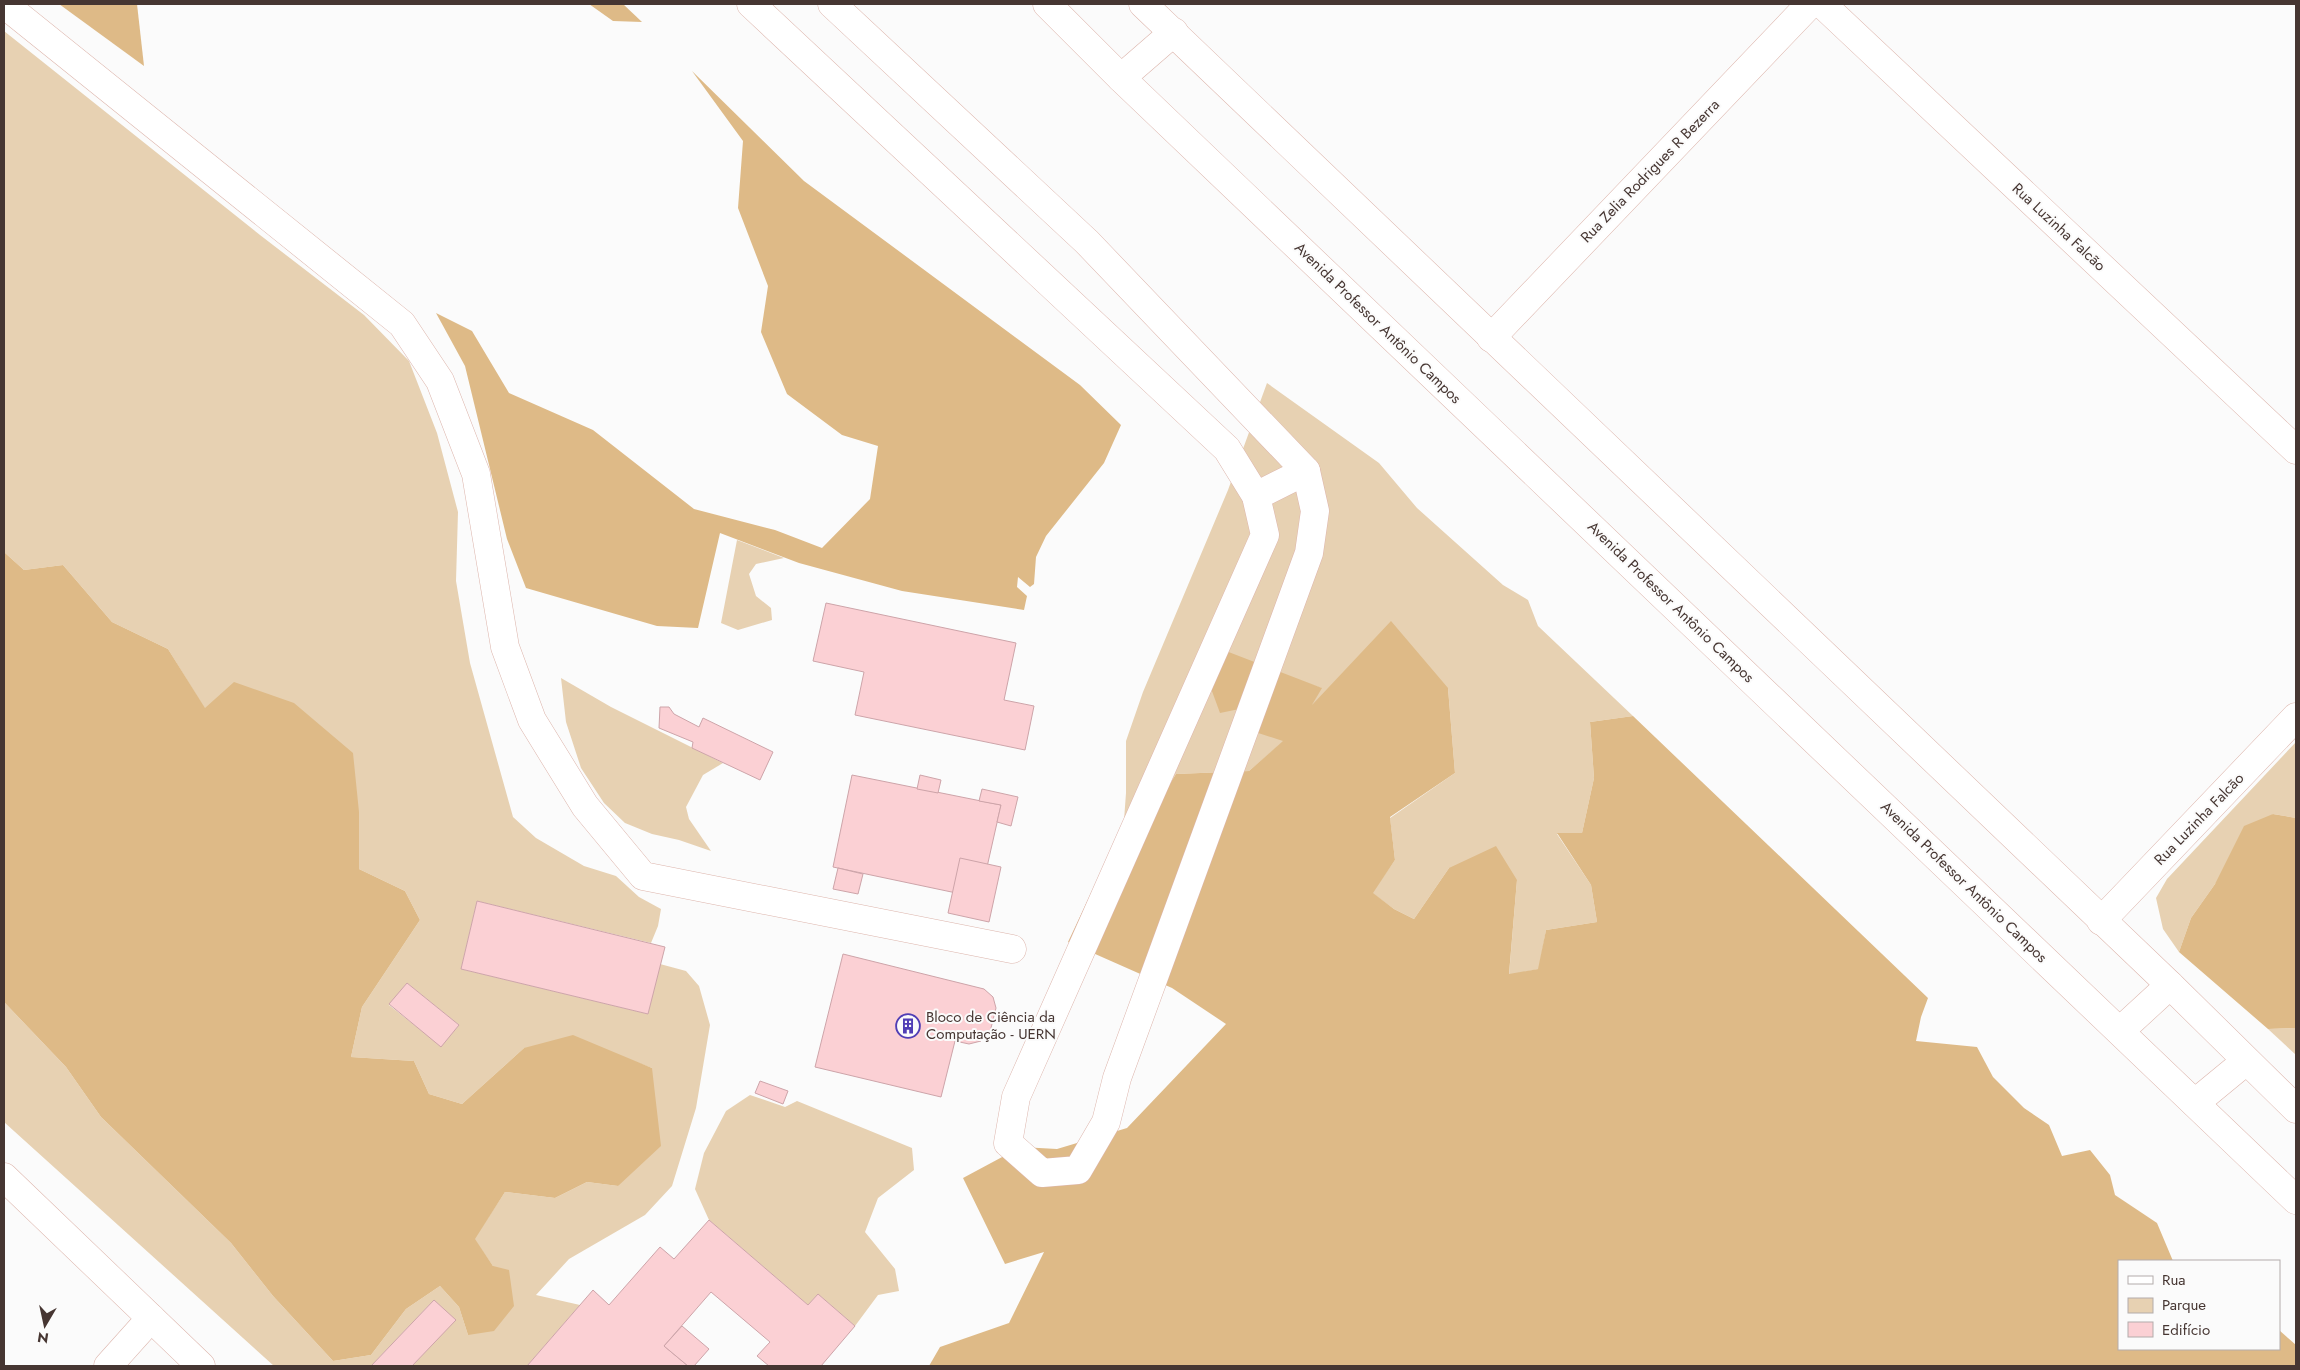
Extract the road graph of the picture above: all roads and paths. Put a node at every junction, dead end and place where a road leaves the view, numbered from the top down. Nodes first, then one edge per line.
1 (4, 4) edge
2 (752, 4) edge
3 (832, 4) edge
4 (1143, 4) edge
5 (1810, 4) edge
6 (1822, 4) edge
7 (1053, 6) edge
8 (1174, 32) junction
9 (1121, 78) junction
10 (1491, 338) junction
11 (2296, 450) edge
12 (1306, 471) junction
13 (1256, 496) junction
14 (2296, 717) edge
15 (2101, 921) junction
16 (1012, 949) dead end
17 (2170, 985) junction
18 (2120, 1031) junction
19 (2246, 1061) junction
20 (2195, 1103) junction
21 (2296, 1109) edge
22 (4, 1177) edge
23 (2296, 1200) edge
24 (151, 1318) junction
25 (108, 1366) edge
26 (201, 1366) edge

1 - 16 street
2 - 13 street
3 - 12 street
4 - 8 street
5 - 10 street, Rua Zelia Rodrigues R Bezerra
6 - 11 street, Rua Luzinha Falcão
7 - 9 street, Avenida Professor Antônio Campos
8 - 9 street
8 - 10 street
9 - 18 street, Avenida Professor Antônio Campos
10 - 15 street
12 - 13 street
12 - 13 street
14 - 15 street, Rua Luzinha Falcão
15 - 17 street
17 - 18 street
17 - 19 street
18 - 20 street, Avenida Professor Antônio Campos
19 - 20 street
19 - 21 street
20 - 23 street, Avenida Professor Antônio Campos
22 - 24 street
24 - 25 street
24 - 26 street

